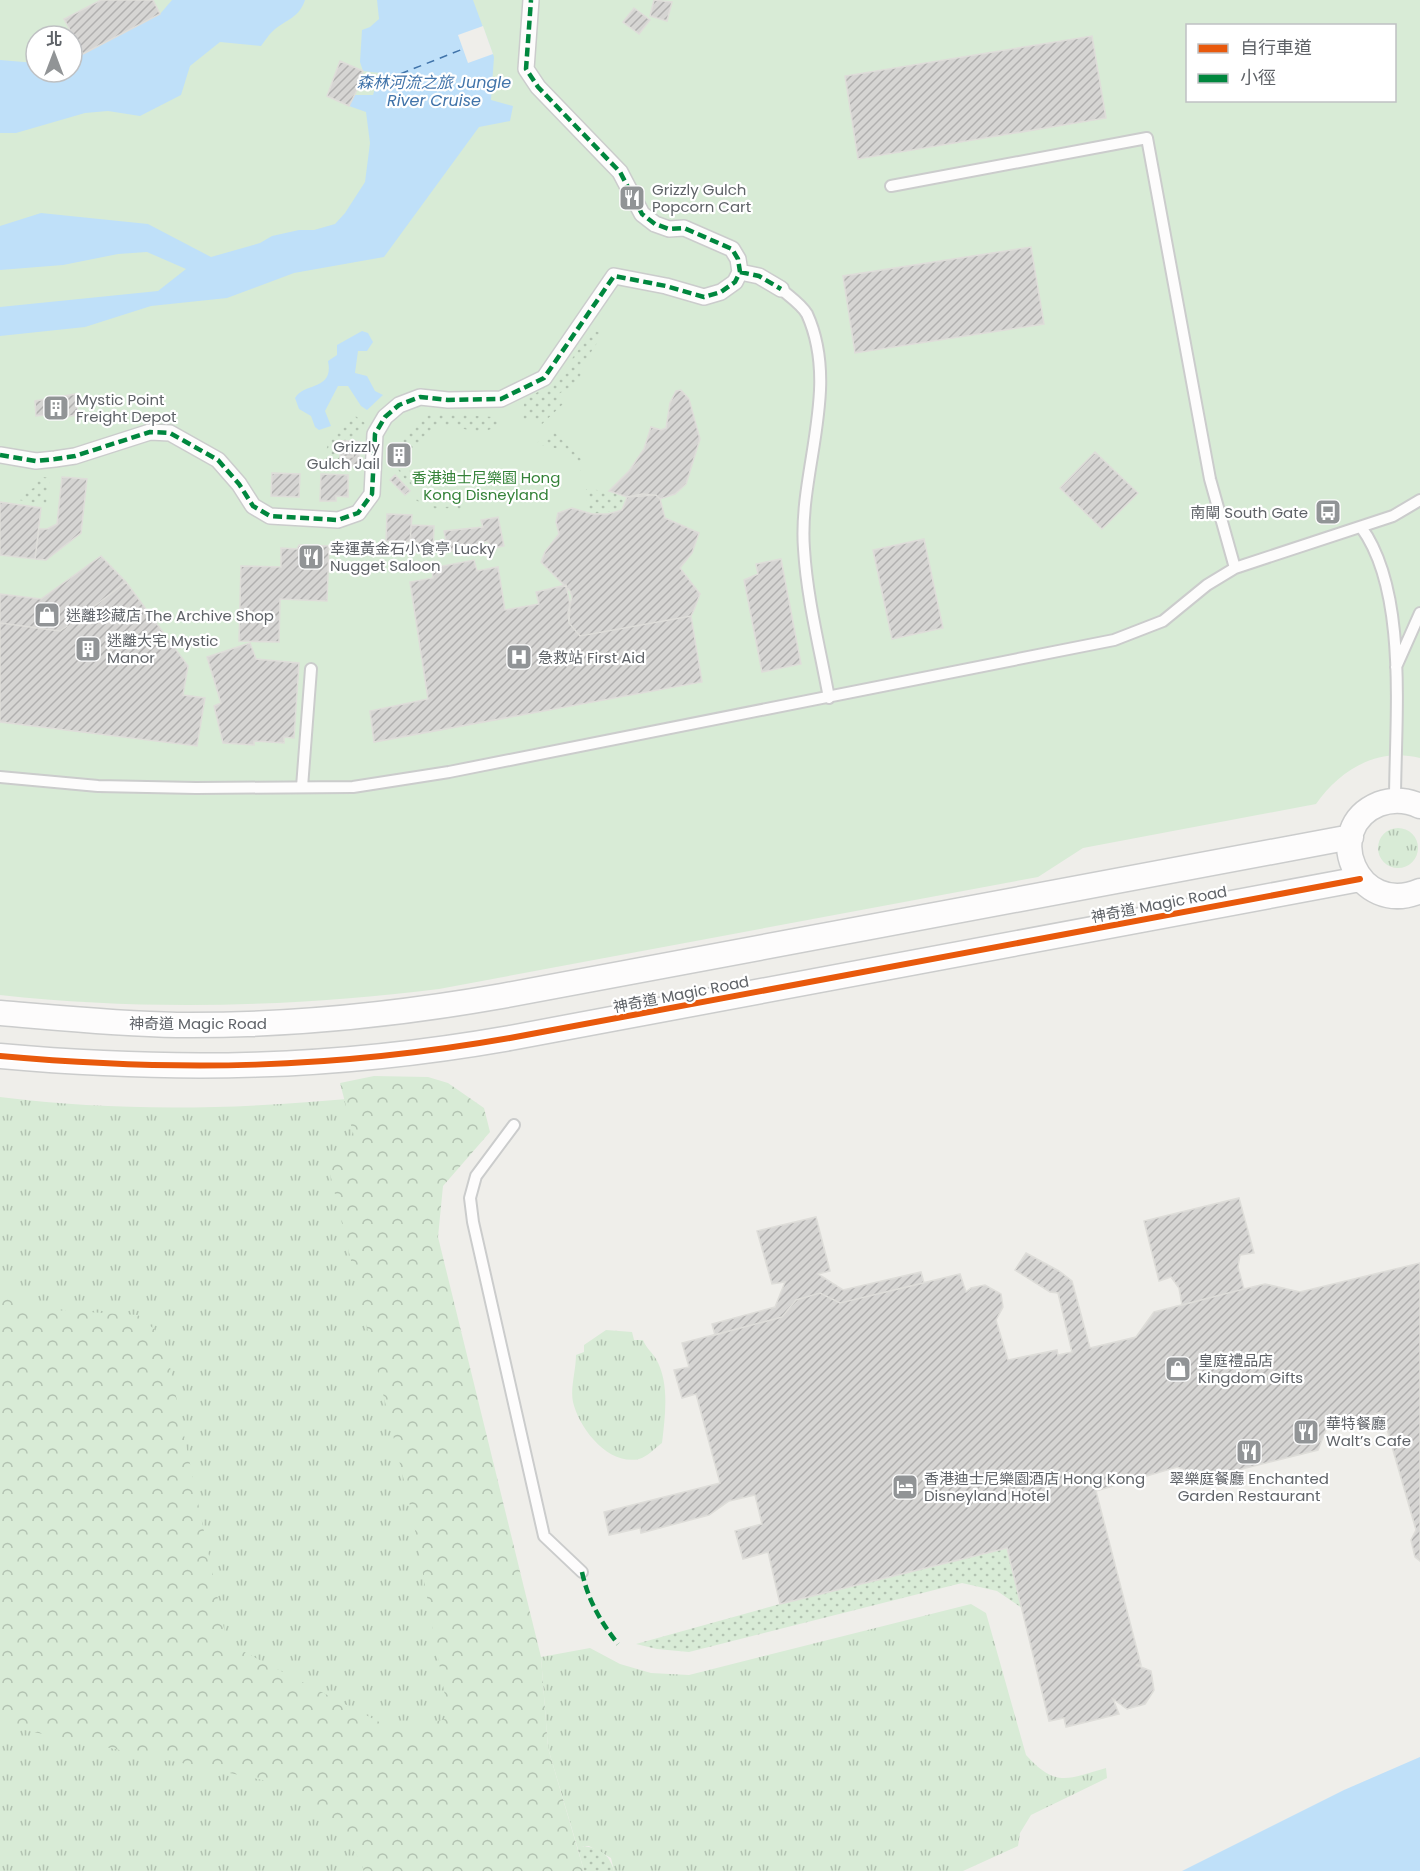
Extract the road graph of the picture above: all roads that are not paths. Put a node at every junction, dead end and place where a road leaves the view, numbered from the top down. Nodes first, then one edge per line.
1 (531, 0) edge
2 (891, 186) dead end
3 (740, 272) junction
4 (781, 289) joint
5 (0, 455) edge
6 (1420, 500) edge
7 (1361, 527) junction
8 (1235, 568) junction
9 (1420, 613) edge
10 (1396, 667) junction
11 (311, 669) dead end
12 (829, 698) junction
13 (0, 777) edge
14 (302, 787) junction
15 (1395, 800) junction
16 (1420, 806) edge
17 (1351, 837) junction
18 (1360, 879) junction
19 (1420, 891) edge
20 (0, 1013) edge
21 (0, 1056) edge
22 (514, 1125) dead end
23 (582, 1572) dead end

1 - 3 street
2 - 8 lane
3 - 4 street
3 - 5 street
4 - 12 lane
6 - 7 lane
7 - 8 lane
7 - 10 lane
8 - 12 lane
9 - 10 lane
10 - 15 lane
11 - 14 lane
12 - 14 lane
13 - 14 lane
15 - 16 street
15 - 17 street
17 - 18 street
17 - 20 street, 神奇道 Magic Road
18 - 19 street
18 - 21 street, 神奇道 Magic Road
22 - 23 lane

